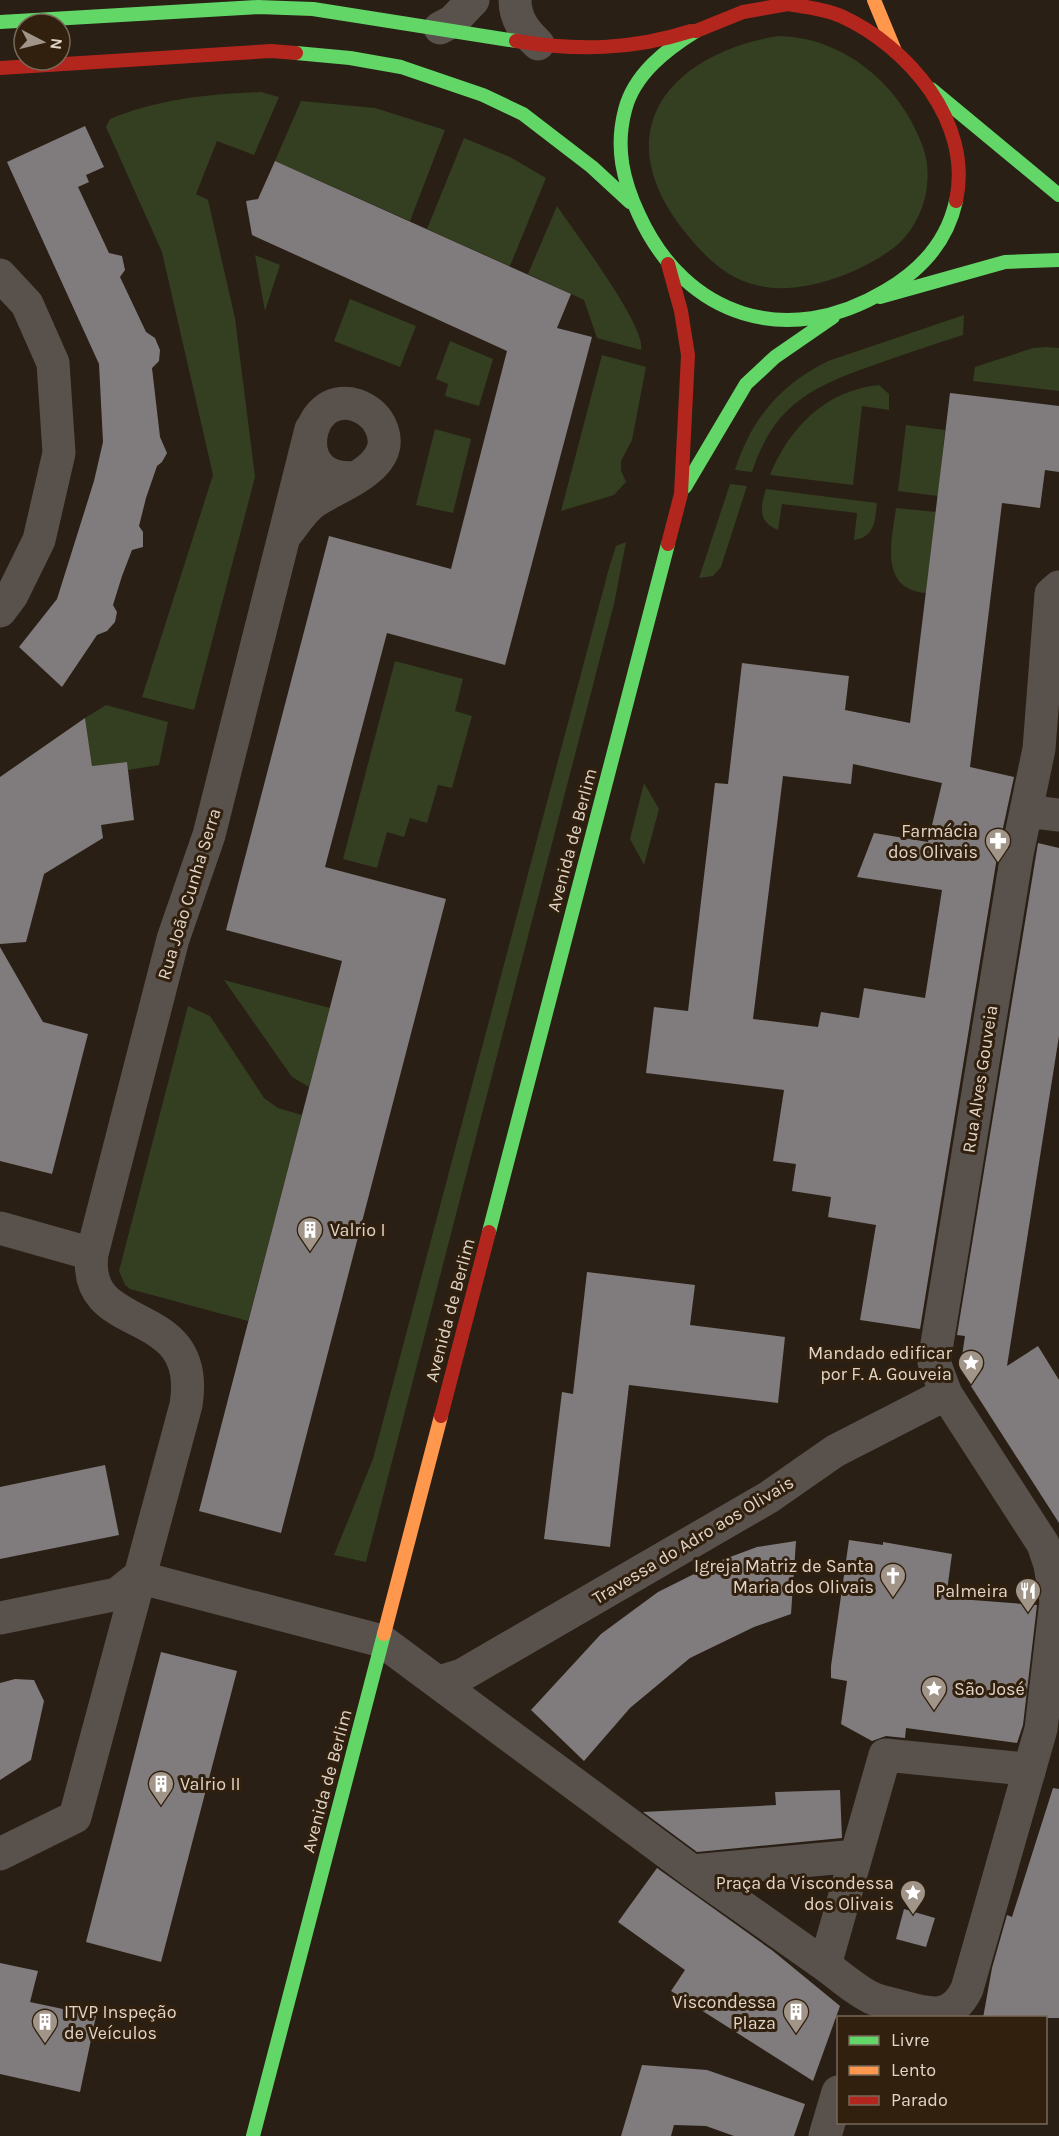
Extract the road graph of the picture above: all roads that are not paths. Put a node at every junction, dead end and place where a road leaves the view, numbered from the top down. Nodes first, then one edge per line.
1 (473, 0) edge
2 (515, 0) edge
3 (743, 0) edge
4 (874, 0) edge
5 (726, 15) junction
6 (0, 22) edge
7 (440, 28) junction
8 (691, 31) junction
9 (538, 44) junction
10 (895, 52) junction
11 (0, 68) edge
12 (920, 79) junction
13 (1059, 195) edge
14 (630, 202) junction
15 (1059, 260) edge
16 (668, 264) junction
17 (0, 275) edge
18 (876, 299) junction
19 (839, 313) junction
20 (311, 429) junction
21 (357, 477) junction
22 (681, 494) junction
23 (285, 534) junction
24 (1059, 587) edge
25 (0, 610) edge
26 (1049, 750) edge
27 (1026, 811) junction
28 (1059, 815) edge
29 (0, 1228) edge
30 (92, 1254) junction
31 (946, 1394) junction
32 (1051, 1544) edge
33 (138, 1577) junction
34 (0, 1618) edge
35 (382, 1641) junction
36 (439, 1682) junction
37 (1029, 1772) junction
38 (0, 1854) edge
39 (856, 1856) junction
40 (692, 1871) junction
41 (825, 1965) junction
42 (868, 2008) edge
43 (938, 2016) edge
44 (837, 2095) edge
45 (253, 2136) edge
46 (825, 2136) edge

1 - 7 street
2 - 9 street
3 - 5 main road
4 - 10 main road
5 - 8 main road
5 - 10 main road
6 - 7 main road
7 - 9 main road
8 - 9 main road
8 - 14 main road
10 - 12 main road
11 - 14 main road
12 - 13 main road
12 - 18 main road
14 - 16 main road
15 - 18 main road
16 - 19 main road
16 - 22 main road, Avenida de Berlim
17 - 25 street
18 - 19 main road
19 - 22 main road, Avenida de Berlim
20 - 21 street
20 - 21 street, Rua João Cunha Serra
20 - 23 street, Rua João Cunha Serra
21 - 23 street, Rua João Cunha Serra
22 - 35 main road, Avenida de Berlim
23 - 30 street, Rua João Cunha Serra
24 - 26 street, Rua Alves Gouveia
26 - 27 street, Rua Alves Gouveia
27 - 28 street
27 - 31 street, Rua Alves Gouveia
29 - 30 street
30 - 33 street, Rua João Cunha Serra
31 - 32 street, Rua Alves Gouveia
31 - 36 street, Travessa do Adro aos Olivais
32 - 37 street
33 - 34 street
33 - 35 street
33 - 38 street
35 - 36 street
35 - 45 main road, Avenida de Berlim
36 - 40 street
37 - 39 street
37 - 43 street
39 - 40 street
39 - 41 street
40 - 41 street
41 - 42 street
42 - 43 street
44 - 46 street

